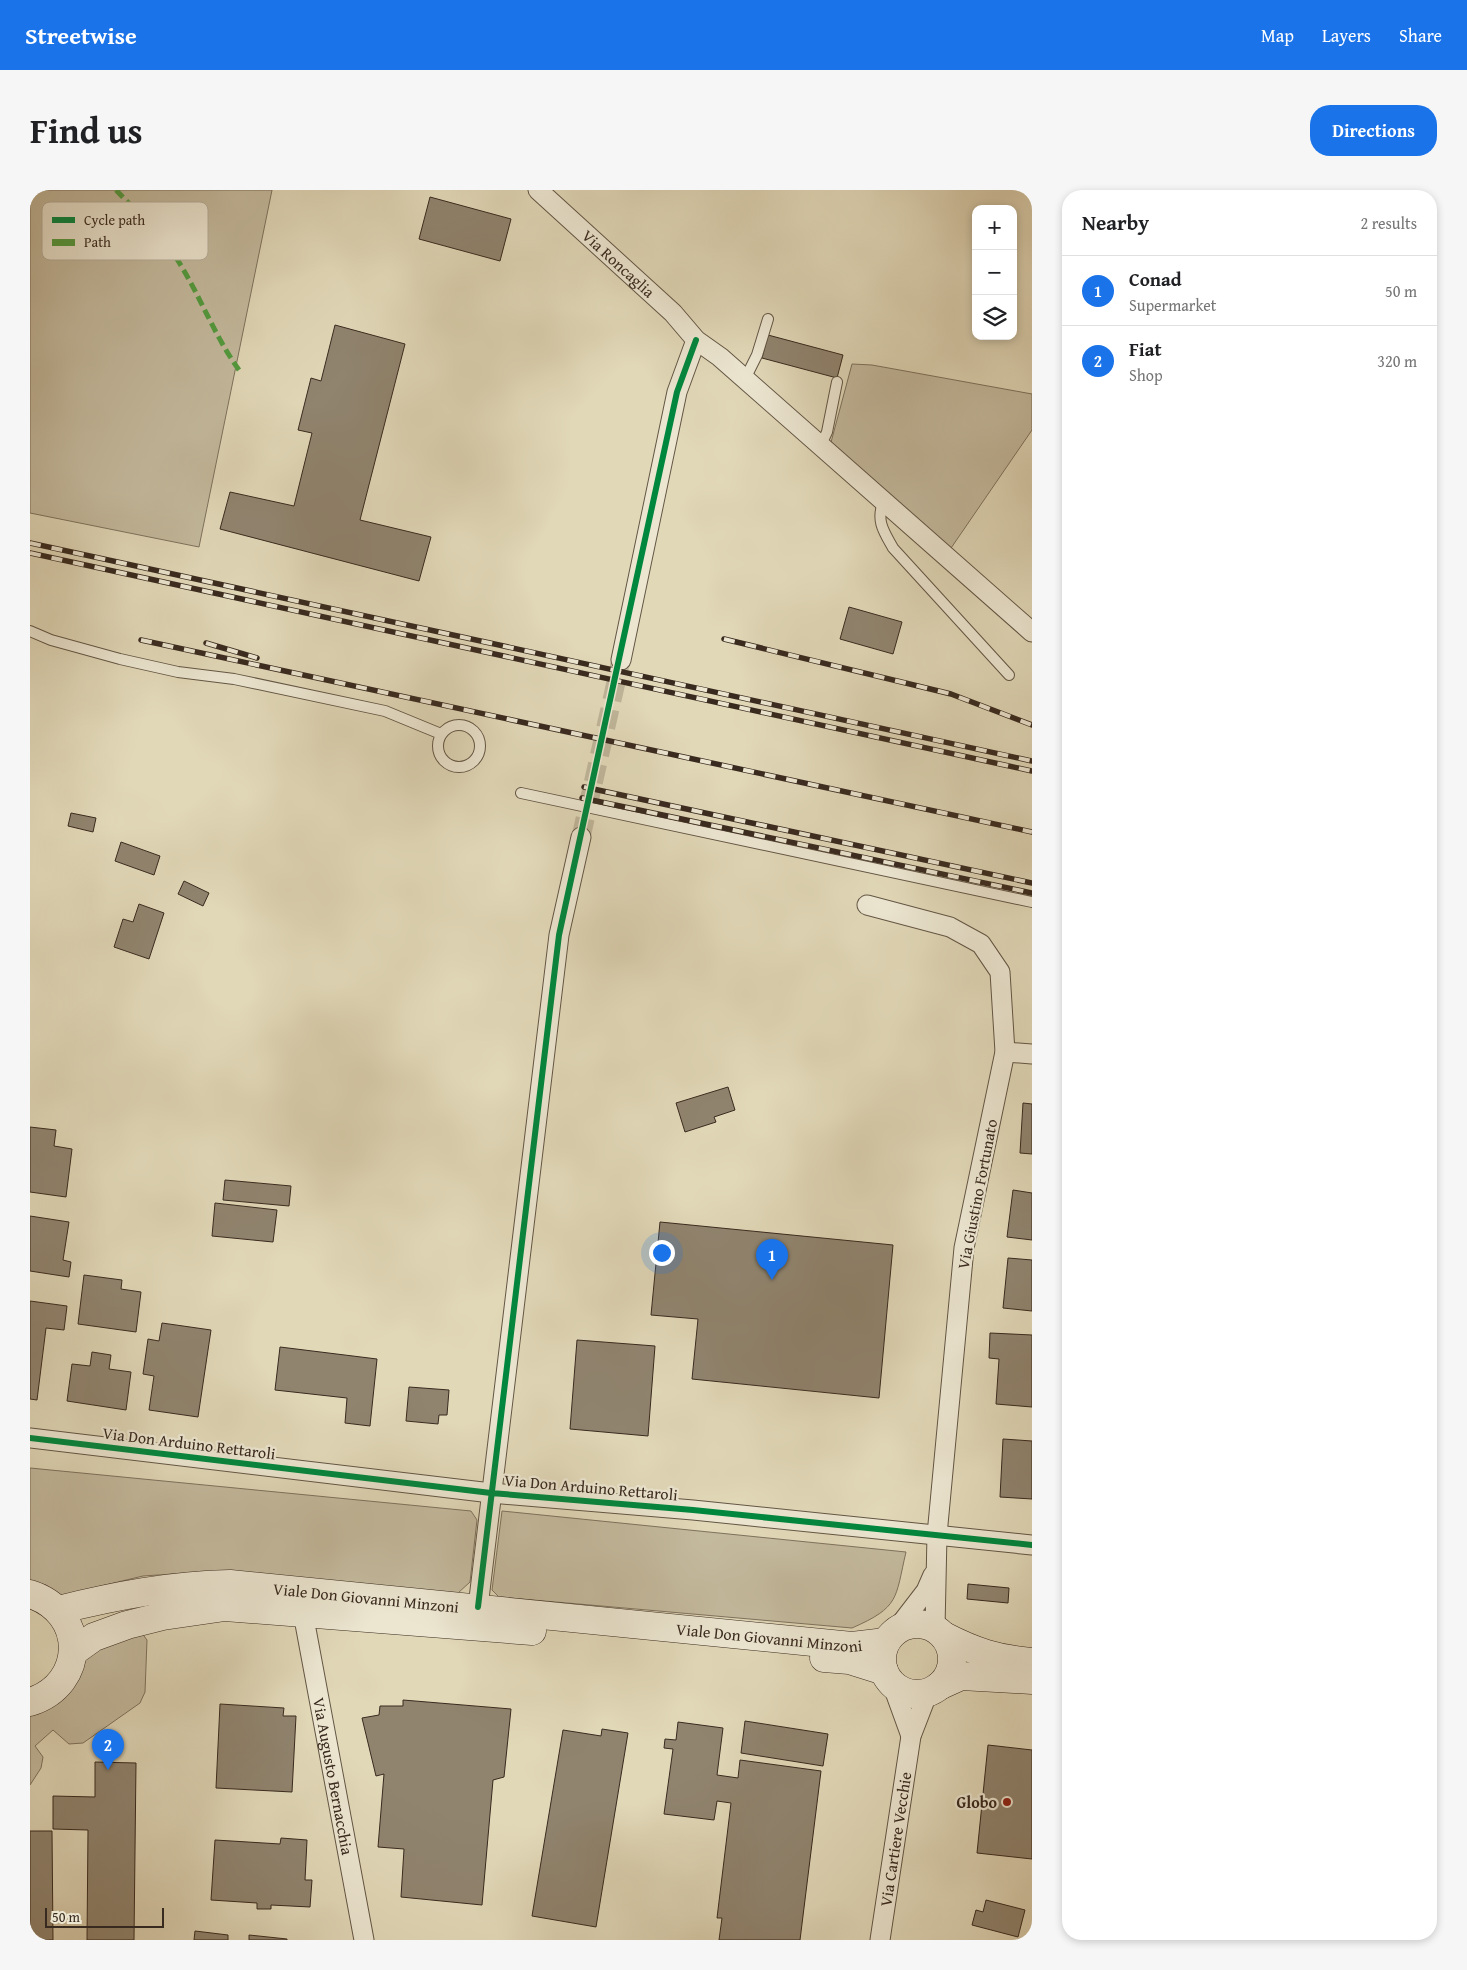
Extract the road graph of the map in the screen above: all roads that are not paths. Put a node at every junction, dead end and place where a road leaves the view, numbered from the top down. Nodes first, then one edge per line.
1 (538, 190) edge
2 (768, 320) dead end
3 (696, 340) junction
4 (745, 379) junction
5 (837, 382) dead end
6 (820, 446) junction
7 (883, 503) junction
8 (30, 631) edge
9 (1032, 632) edge
10 (620, 660) tunnel mouth
11 (1009, 675) dead end
12 (441, 734) junction
13 (521, 793) dead end
14 (581, 837) tunnel mouth
15 (1032, 902) edge
16 (867, 905) dead end
17 (1005, 1052) junction
18 (1032, 1054) edge
19 (30, 1438) edge
20 (492, 1493) junction
21 (937, 1535) junction
22 (1032, 1545) edge
23 (934, 1571) junction
24 (30, 1594) edge
25 (478, 1607) junction
26 (58, 1610) junction
27 (303, 1613) junction
28 (939, 1632) junction
29 (891, 1636) junction
30 (73, 1652) junction
31 (1032, 1662) edge
32 (887, 1676) junction
33 (1032, 1680) edge
34 (934, 1689) junction
35 (30, 1702) edge
36 (911, 1736) junction
37 (364, 1940) edge
38 (880, 1940) edge

1 - 3 street, Via Roncaglia
2 - 4 lane
3 - 4 street, Via Roncaglia
3 - 10 street
4 - 6 street, Via Roncaglia
5 - 6 lane
6 - 7 street, Via Roncaglia
7 - 9 street, Via Roncaglia
7 - 11 lane
8 - 12 lane
12 - 12 lane
13 - 15 lane
14 - 20 street
16 - 17 street, Via Giustino Fortunato
17 - 18 street
17 - 21 street, Via Giustino Fortunato
19 - 20 street, Via Don Arduino Rettaroli
20 - 21 street, Via Don Arduino Rettaroli
20 - 25 street
21 - 22 street, Via Don Arduino Rettaroli
21 - 23 street, Via Giustino Fortunato
23 - 28 street, Via Giustino Fortunato
23 - 29 street, Via Giustino Fortunato
24 - 26 main road
25 - 26 main road, Viale Don Giovanni Minzoni
25 - 29 main road, Viale Don Giovanni Minzoni
26 - 30 main road
27 - 30 main road, Viale Don Giovanni Minzoni
27 - 32 main road, Viale Don Giovanni Minzoni
27 - 37 street, Via Augusto Bernacchia
28 - 29 main road, Viale Don Giovanni Minzoni
28 - 31 main road, Viale Don Giovanni Minzoni
28 - 34 main road
29 - 32 main road, Viale Don Giovanni Minzoni
30 - 35 main road
32 - 34 main road, Viale Don Giovanni Minzoni
32 - 36 street, Via Cartiere Vecchie
33 - 34 main road, Viale Don Giovanni Minzoni
34 - 36 street, Via Cartiere Vecchie
36 - 38 street, Via Cartiere Vecchie

